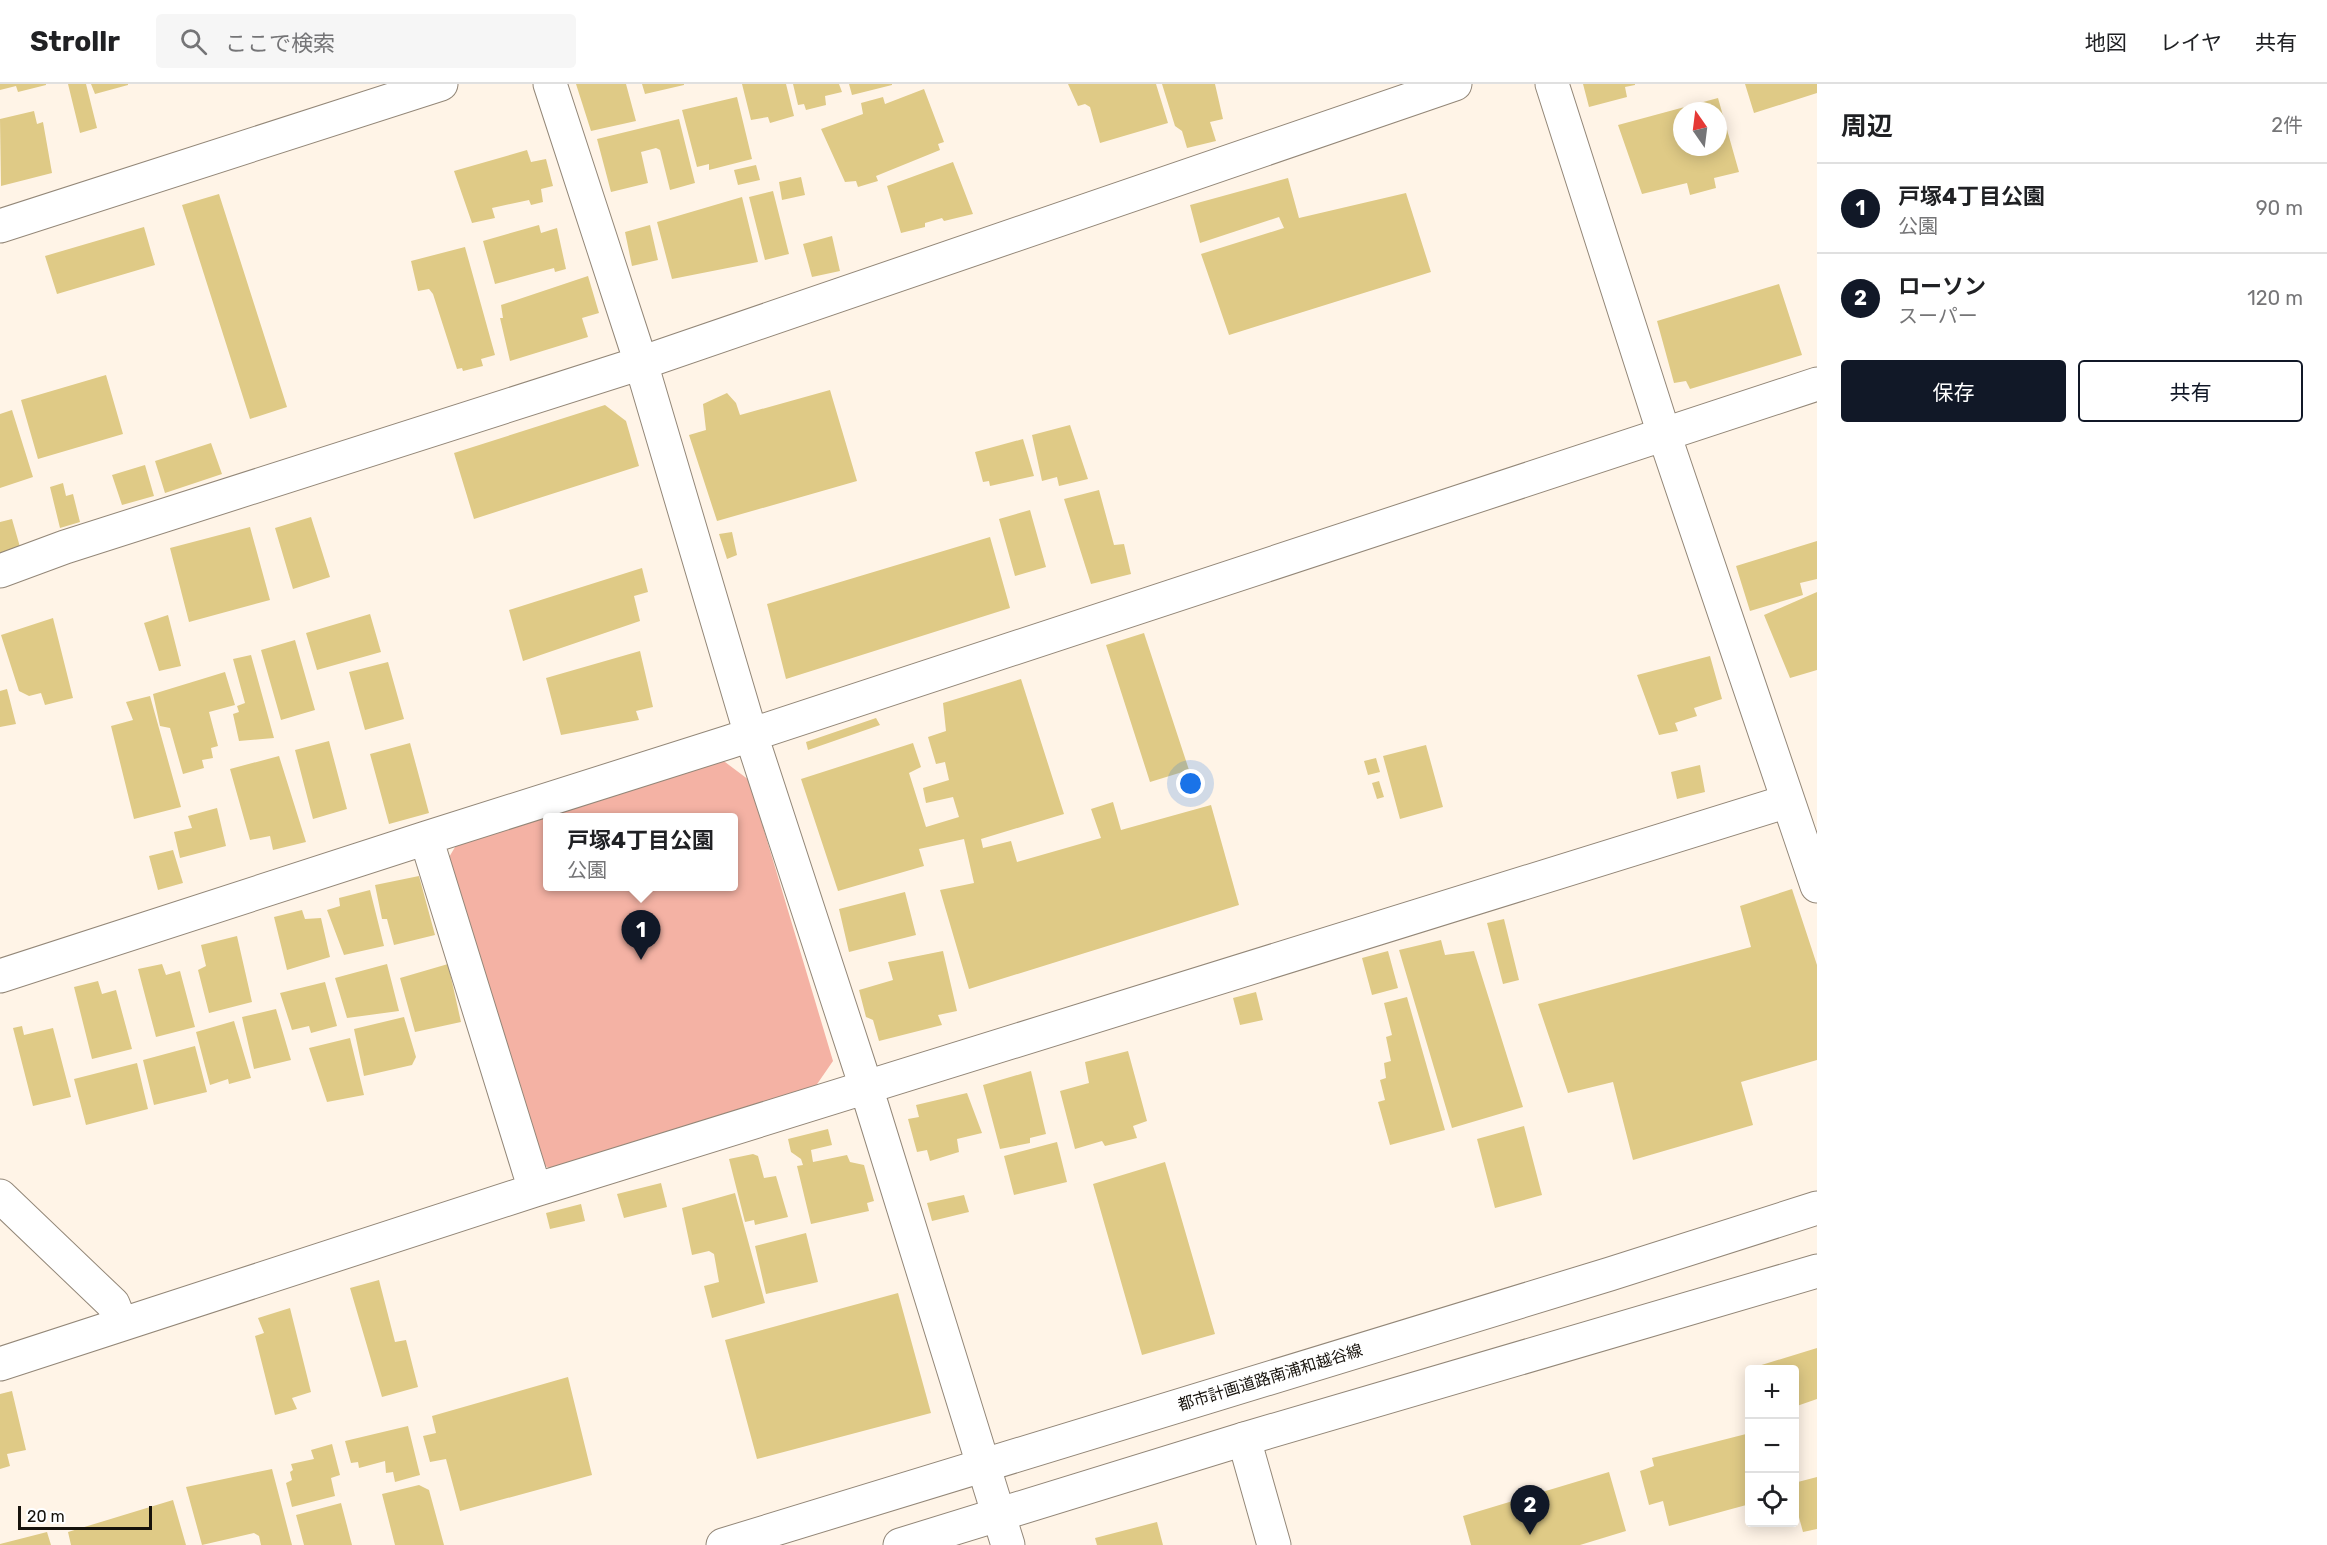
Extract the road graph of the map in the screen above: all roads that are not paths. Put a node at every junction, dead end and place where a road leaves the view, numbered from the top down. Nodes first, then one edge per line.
1 (441, 84) edge
2 (550, 84) edge
3 (1455, 84) edge
4 (1552, 84) edge
5 (0, 226) edge
6 (641, 363) junction
7 (1817, 384) edge
8 (1664, 434) junction
9 (0, 571) edge
10 (751, 735) junction
11 (1788, 801) junction
12 (426, 838) junction
13 (1817, 885) edge
14 (0, 976) edge
15 (866, 1088) junction
16 (536, 1190) junction
17 (0, 1196) edge
18 (1817, 1208) edge
19 (1817, 1271) edge
20 (120, 1324) junction
21 (0, 1364) edge
22 (1244, 1438) junction
23 (983, 1465) junction
24 (1003, 1530) edge
25 (723, 1545) edge
26 (900, 1545) edge
27 (1274, 1545) edge

1 - 5 street
2 - 6 street
3 - 6 street
4 - 8 street
6 - 9 street
6 - 10 street
7 - 8 street
8 - 10 street
8 - 11 street
10 - 12 street
10 - 15 street
11 - 13 street
11 - 15 street
12 - 14 street
12 - 16 street
15 - 16 street
15 - 23 street
16 - 20 street
17 - 20 street
18 - 23 street, 都市計画道路南浦和越谷線
19 - 22 street
20 - 21 street
22 - 24 street
22 - 27 street
23 - 24 street
23 - 25 street, 都市計画道路南浦和越谷線
24 - 26 street

